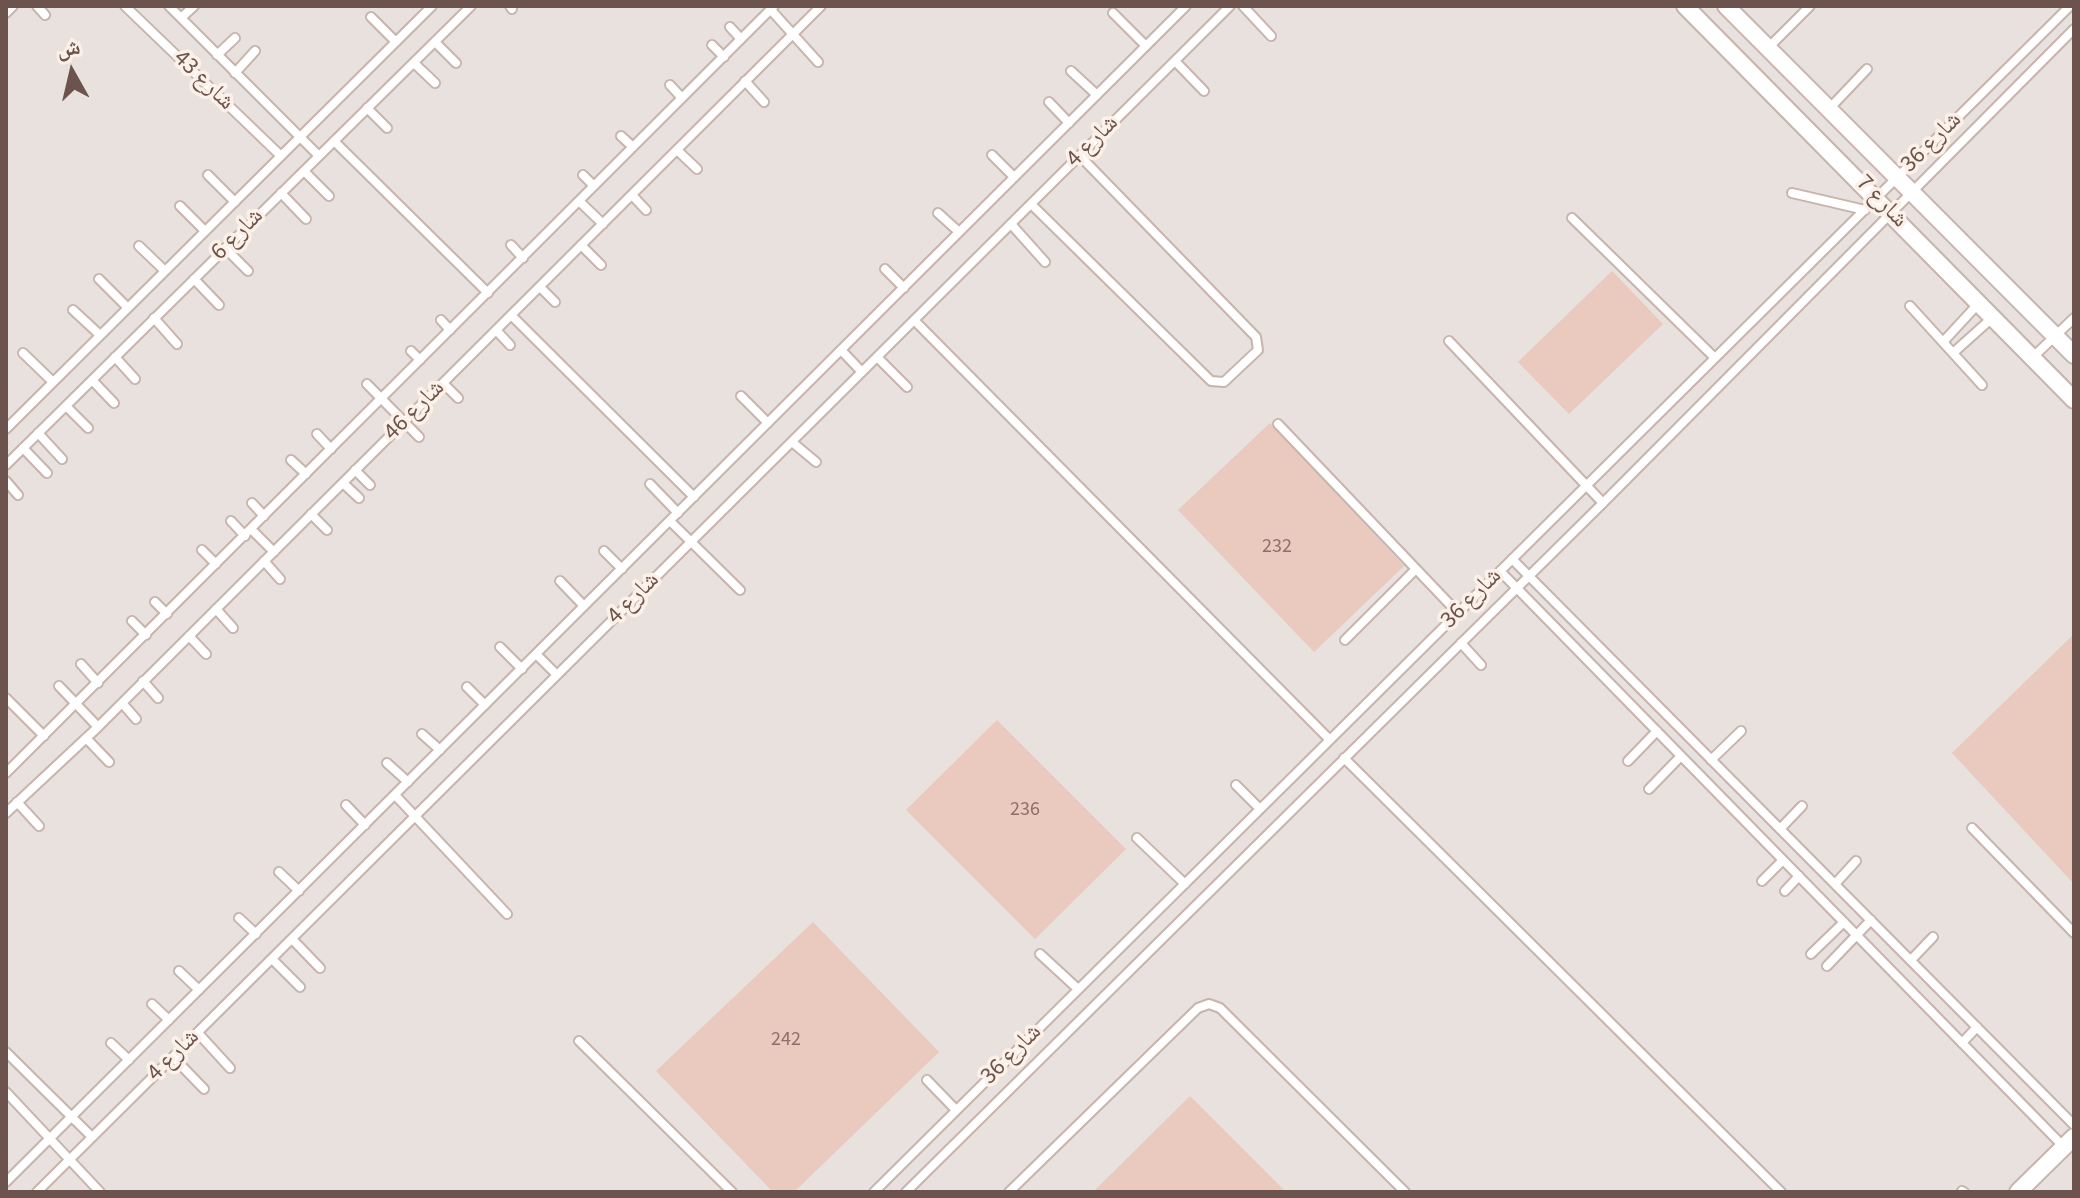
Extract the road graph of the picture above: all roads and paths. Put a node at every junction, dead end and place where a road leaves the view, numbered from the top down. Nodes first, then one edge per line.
1 (13, 6) edge
2 (37, 6) edge
3 (125, 6) edge
4 (169, 6) edge
5 (194, 6) edge
6 (432, 6) edge
7 (471, 6) edge
8 (821, 6) edge
9 (1186, 6) edge
10 (1230, 6) edge
11 (1243, 6) edge
12 (1685, 6) edge
13 (1726, 6) edge
14 (1810, 6) edge
15 (2070, 6) edge
16 (772, 8) edge
17 (6, 13) edge
18 (1113, 13) dead end
19 (45, 15) dead end
20 (371, 17) dead end
21 (181, 18) junction
22 (730, 27) dead end
23 (2074, 29) edge
24 (793, 34) junction
25 (1271, 36) dead end
26 (235, 38) dead end
27 (741, 39) junction
28 (396, 42) junction
29 (435, 42) junction
30 (712, 45) dead end
31 (1146, 46) junction
32 (1768, 48) junction
33 (255, 51) dead end
34 (217, 55) junction
35 (724, 57) junction
36 (1175, 61) junction
37 (818, 62) dead end
38 (414, 63) junction
39 (456, 63) dead end
40 (1867, 69) dead end
41 (1071, 71) dead end
42 (235, 73) junction
43 (745, 81) junction
44 (435, 83) dead end
45 (670, 85) dead end
46 (1204, 91) dead end
47 (1097, 95) junction
48 (682, 98) junction
49 (764, 102) dead end
50 (1049, 102) dead end
51 (367, 108) junction
52 (1828, 109) junction
53 (1069, 123) junction
54 (387, 128) dead end
55 (621, 136) dead end
56 (299, 138) junction
57 (334, 141) junction
58 (633, 147) junction
59 (677, 150) junction
60 (992, 155) dead end
61 (281, 156) junction
62 (319, 156) junction
63 (1080, 156) junction
64 (697, 169) dead end
65 (304, 171) junction
66 (208, 175) dead end
67 (583, 175) dead end
68 (1014, 177) junction
69 (1896, 178) junction
70 (594, 186) junction
71 (1910, 192) junction
72 (281, 193) junction
73 (1792, 193) dead end
74 (632, 195) junction
75 (329, 196) dead end
76 (1877, 197) junction
77 (579, 201) junction
78 (235, 202) junction
79 (1031, 204) junction
80 (180, 206) dead end
81 (646, 210) dead end
82 (1865, 210) junction
83 (1890, 212) junction
84 (938, 213) dead end
85 (1572, 218) dead end
86 (306, 219) dead end
87 (603, 224) junction
88 (1011, 224) junction
89 (205, 231) junction
90 (959, 232) junction
91 (511, 245) dead end
92 (581, 245) junction
93 (139, 246) dead end
94 (225, 248) junction
95 (523, 258) junction
96 (1045, 262) dead end
97 (601, 265) dead end
98 (885, 269) dead end
99 (165, 271) junction
100 (248, 271) dead end
101 (99, 279) dead end
102 (194, 279) junction
103 (540, 287) junction
104 (904, 288) junction
105 (488, 293) junction
106 (555, 302) dead end
107 (1978, 304) junction
108 (219, 305) dead end
109 (1910, 306) dead end
110 (128, 308) junction
111 (73, 310) dead end
112 (511, 315) junction
113 (154, 318) junction
114 (1992, 318) junction
115 (2074, 318) edge
116 (441, 320) dead end
117 (914, 320) junction
118 (450, 330) junction
119 (496, 330) junction
120 (100, 335) junction
121 (2055, 336) junction
122 (1449, 341) dead end
123 (1943, 342) junction
124 (177, 344) dead end
125 (510, 345) dead end
126 (841, 350) junction
127 (411, 351) dead end
128 (23, 353) dead end
129 (1953, 353) junction
130 (2074, 355) edge
131 (115, 357) junction
132 (877, 357) junction
133 (1715, 358) junction
134 (2031, 359) junction
135 (420, 360) junction
136 (862, 372) junction
137 (135, 379) dead end
138 (92, 380) junction
139 (53, 382) junction
140 (443, 383) junction
141 (367, 384) dead end
142 (1982, 385) dead end
143 (907, 387) dead end
144 (741, 396) dead end
145 (458, 398) dead end
146 (382, 399) junction
147 (2074, 400) edge
148 (114, 403) dead end
149 (66, 406) junction
150 (404, 421) junction
151 (8, 422) edge
152 (768, 423) junction
153 (1278, 424) dead end
154 (88, 428) dead end
155 (38, 433) junction
156 (317, 434) dead end
157 (419, 437) dead end
158 (792, 442) junction
159 (23, 448) junction
160 (331, 449) junction
161 (62, 459) dead end
162 (291, 460) dead end
163 (816, 462) dead end
164 (6, 465) edge
165 (355, 470) junction
166 (47, 473) dead end
167 (306, 474) junction
168 (6, 481) edge
169 (343, 483) junction
170 (650, 484) dead end
171 (370, 485) dead end
172 (1587, 485) junction
173 (18, 495) dead end
174 (694, 497) junction
175 (359, 498) dead end
176 (252, 503) dead end
177 (1603, 503) junction
178 (678, 513) junction
179 (311, 514) junction
180 (264, 516) junction
181 (231, 521) dead end
182 (670, 521) junction
183 (327, 530) dead end
184 (248, 532) junction
185 (691, 542) junction
186 (202, 550) dead end
187 (604, 551) dead end
188 (274, 552) junction
189 (1512, 559) junction
190 (264, 561) junction
191 (216, 564) junction
192 (622, 569) junction
193 (1416, 569) junction
194 (1500, 571) junction
195 (1529, 576) junction
196 (280, 579) dead end
197 (560, 581) dead end
198 (1517, 588) junction
199 (740, 590) dead end
200 (155, 602) dead end
201 (584, 606) junction
202 (216, 609) junction
203 (1458, 613) junction
204 (167, 614) junction
205 (132, 621) dead end
206 (233, 628) dead end
207 (146, 635) junction
208 (189, 636) junction
209 (1345, 640) dead end
210 (1461, 643) junction
211 (500, 647) dead end
212 (206, 654) dead end
213 (536, 654) junction
214 (81, 664) dead end
215 (1481, 665) dead end
216 (522, 669) junction
217 (557, 675) junction
218 (143, 681) junction
219 (98, 683) junction
220 (59, 686) dead end
221 (467, 687) dead end
222 (6, 698) edge
223 (158, 698) dead end
224 (122, 703) junction
225 (76, 704) junction
226 (485, 705) junction
227 (136, 719) dead end
228 (98, 727) junction
229 (1657, 731) junction
230 (1741, 731) dead end
231 (422, 734) dead end
232 (44, 736) junction
233 (86, 738) junction
234 (1330, 740) junction
235 (440, 750) junction
236 (1681, 756) junction
237 (1344, 758) junction
238 (1711, 760) junction
239 (1628, 761) dead end
240 (109, 762) dead end
241 (387, 763) dead end
242 (6, 773) edge
243 (1728, 777) junction
244 (408, 782) junction
245 (1236, 785) dead end
246 (1649, 789) dead end
247 (1715, 791) junction
248 (395, 795) junction
249 (17, 802) junction
250 (346, 805) dead end
251 (1802, 806) dead end
252 (1260, 809) junction
253 (6, 813) edge
254 (415, 816) junction
255 (365, 825) junction
256 (39, 826) dead end
257 (1972, 828) dead end
258 (1780, 829) junction
259 (1137, 838) dead end
260 (1783, 860) junction
261 (1856, 861) dead end
262 (279, 872) dead end
263 (1799, 876) junction
264 (1762, 881) dead end
265 (1185, 884) junction
266 (1835, 884) junction
267 (299, 891) junction
268 (1785, 891) dead end
269 (507, 914) dead end
270 (239, 918) dead end
271 (1871, 920) junction
272 (1844, 922) junction
273 (2074, 933) edge
274 (256, 934) junction
275 (1856, 935) junction
276 (1933, 937) dead end
277 (292, 939) junction
278 (1040, 954) dead end
279 (1811, 954) dead end
280 (272, 959) junction
281 (1911, 960) junction
282 (1827, 966) dead end
283 (320, 968) dead end
284 (179, 971) dead end
285 (300, 987) dead end
286 (1078, 989) junction
287 (199, 990) junction
288 (152, 1004) dead end
289 (169, 1020) junction
290 (1977, 1027) junction
291 (198, 1033) junction
292 (579, 1041) dead end
293 (111, 1043) dead end
294 (1962, 1043) junction
295 (6, 1052) edge
296 (173, 1057) junction
297 (129, 1060) junction
298 (230, 1068) dead end
299 (927, 1080) dead end
300 (204, 1089) dead end
301 (6, 1092) edge
302 (956, 1110) junction
303 (72, 1118) junction
304 (2074, 1125) edge
305 (92, 1137) junction
306 (51, 1138) junction
307 (2069, 1142) edge
308 (71, 1158) junction
309 (6, 1182) edge
310 (37, 1192) edge
311 (100, 1192) edge
312 (732, 1192) edge
313 (874, 1192) edge
314 (906, 1192) edge
315 (1009, 1192) edge
316 (1405, 1192) edge
317 (1781, 1192) edge
318 (2018, 1192) edge

1 - 17 lane
2 - 19 lane
3 - 61 lane, شارع 43
4 - 21 lane, شارع 43
5 - 21 lane
6 - 28 lane, شارع 6
7 - 29 lane, شارع 6
8 - 24 lane, شارع 46
9 - 31 lane, شارع 4
10 - 36 lane, شارع 4
11 - 25 lane
12 - 76 street, شارع 7
13 - 32 street, شارع 7
14 - 32 lane
15 - 69 lane, شارع 36
16 - 24 lane
16 - 27 lane, شارع 46
18 - 31 lane
20 - 28 lane
21 - 34 lane, شارع 43
22 - 27 lane
23 - 71 lane, شارع 36
24 - 37 lane
24 - 43 lane, شارع 46
26 - 34 lane
27 - 35 lane, شارع 46
28 - 56 lane, شارع 6
29 - 38 lane, شارع 6
29 - 39 lane
30 - 35 lane
31 - 47 lane, شارع 4
32 - 52 street, شارع 7
33 - 42 lane
34 - 42 lane, شارع 43
35 - 48 lane, شارع 46
36 - 46 lane
36 - 63 lane, شارع 4
38 - 44 lane
38 - 51 lane, شارع 6
40 - 52 lane
41 - 47 lane
42 - 56 lane, شارع 43
43 - 49 lane
43 - 59 lane, شارع 46
45 - 48 lane
47 - 53 lane, شارع 4
48 - 58 lane, شارع 46
50 - 53 lane
51 - 54 lane
51 - 57 lane, شارع 6
52 - 69 street, شارع 7
53 - 68 lane, شارع 4
55 - 58 lane
56 - 61 lane, شارع 6
56 - 62 lane, شارع 43
57 - 62 lane, شارع 6
57 - 105 lane
58 - 70 lane, شارع 46
59 - 64 lane
59 - 74 lane, شارع 46
60 - 68 lane
61 - 78 lane, شارع 6
62 - 65 lane, شارع 6
63 - 79 lane, شارع 4
63 - 79 lane
65 - 72 lane, شارع 6
65 - 75 lane
66 - 78 lane
67 - 70 lane
68 - 90 lane, شارع 4
69 - 71 street, شارع 7
69 - 76 lane, شارع 36
70 - 77 lane, شارع 46
71 - 83 lane, شارع 36
71 - 121 street, شارع 7
72 - 86 lane
72 - 94 lane, شارع 6
73 - 82 lane
74 - 81 lane
74 - 87 lane, شارع 46
76 - 82 lane, شارع 36
76 - 83 street, شارع 7
77 - 87 lane
77 - 95 lane, شارع 46
78 - 89 lane, شارع 6
79 - 88 lane, شارع 4
80 - 89 lane
82 - 133 lane, شارع 36
83 - 107 street, شارع 7
83 - 177 lane, شارع 36
84 - 90 lane
85 - 133 lane
87 - 92 lane, شارع 46
88 - 96 lane
88 - 117 lane, شارع 4
89 - 99 lane, شارع 6
90 - 104 lane, شارع 4
91 - 95 lane
92 - 97 lane
92 - 103 lane, شارع 46
93 - 99 lane
94 - 100 lane
94 - 102 lane, شارع 6
95 - 105 lane, شارع 46
98 - 104 lane
99 - 110 lane, شارع 6
101 - 110 lane
102 - 108 lane
102 - 113 lane, شارع 6
103 - 106 lane
103 - 112 lane, شارع 46
104 - 126 lane, شارع 4
105 - 118 lane, شارع 46
107 - 114 street, شارع 7
107 - 123 lane
109 - 123 lane
110 - 120 lane, شارع 6
111 - 120 lane
112 - 119 lane, شارع 46
112 - 174 lane
113 - 124 lane
113 - 131 lane, شارع 6
114 - 129 lane
114 - 134 street, شارع 7
115 - 121 lane
116 - 118 lane
117 - 132 lane, شارع 4
117 - 234 lane
118 - 135 lane, شارع 46
119 - 125 lane
119 - 140 lane, شارع 46
120 - 139 lane, شارع 6
121 - 130 street, شارع 7
121 - 134 lane
122 - 172 lane
123 - 129 lane
126 - 136 lane
126 - 152 lane, شارع 4
127 - 135 lane
128 - 139 lane
129 - 142 lane
131 - 137 lane
131 - 138 lane, شارع 6
132 - 136 lane, شارع 4
132 - 143 lane
133 - 172 lane, شارع 36
134 - 147 street, شارع 7
135 - 146 lane, شارع 46
136 - 158 lane, شارع 4
138 - 148 lane
138 - 149 lane, شارع 6
139 - 151 lane, شارع 6
140 - 145 lane
140 - 150 lane, شارع 46
141 - 146 lane
144 - 152 lane
146 - 150 lane
146 - 160 lane, شارع 46
149 - 154 lane
149 - 155 lane, شارع 6
150 - 157 lane
150 - 165 lane, شارع 46
152 - 174 lane, شارع 4
153 - 193 lane
155 - 159 lane, شارع 6
155 - 161 lane
156 - 160 lane
158 - 163 lane
158 - 185 lane, شارع 4
159 - 164 lane, شارع 6
159 - 166 lane
160 - 167 lane, شارع 46
162 - 167 lane
165 - 169 lane, شارع 46
165 - 171 lane
167 - 180 lane, شارع 46
168 - 173 lane
169 - 175 lane
169 - 179 lane, شارع 46
170 - 178 lane
172 - 177 lane
172 - 189 lane, شارع 36
174 - 178 lane, شارع 4
176 - 180 lane
177 - 195 lane, شارع 36
178 - 182 lane, شارع 4
179 - 183 lane
179 - 188 lane, شارع 46
180 - 184 lane, شارع 46
181 - 184 lane
182 - 185 lane
182 - 192 lane, شارع 4
184 - 188 lane
184 - 191 lane, شارع 46
185 - 199 lane
185 - 217 lane, شارع 4
186 - 191 lane
187 - 192 lane
188 - 190 lane, شارع 46
189 - 194 lane, شارع 36
189 - 195 lane
190 - 196 lane
190 - 202 lane, شارع 46
191 - 204 lane, شارع 46
192 - 201 lane, شارع 4
193 - 203 lane
193 - 209 lane
194 - 198 lane
194 - 203 lane, شارع 36
195 - 198 lane, شارع 36
195 - 238 lane
197 - 201 lane
198 - 210 lane, شارع 36
198 - 229 lane
200 - 204 lane
201 - 213 lane, شارع 4
202 - 206 lane
202 - 208 lane, شارع 46
203 - 234 lane, شارع 36
204 - 207 lane, شارع 46
205 - 207 lane
207 - 219 lane, شارع 46
208 - 212 lane
208 - 218 lane, شارع 46
210 - 215 lane
210 - 237 lane, شارع 36
211 - 216 lane
213 - 216 lane, شارع 4
213 - 217 lane
214 - 219 lane
216 - 226 lane, شارع 4
217 - 254 lane, شارع 4
218 - 223 lane
218 - 224 lane, شارع 46
219 - 225 lane, شارع 46
220 - 225 lane
221 - 226 lane
222 - 232 lane
224 - 227 lane
224 - 228 lane, شارع 46
225 - 228 lane
225 - 232 lane, شارع 46
226 - 235 lane, شارع 4
228 - 233 lane, شارع 46
229 - 236 lane
229 - 239 lane
230 - 238 lane
231 - 235 lane
232 - 242 lane, شارع 46
233 - 240 lane
233 - 249 lane, شارع 46
234 - 252 lane, شارع 36
235 - 244 lane, شارع 4
236 - 246 lane
236 - 247 lane
237 - 314 lane, شارع 36
237 - 317 lane
238 - 243 lane
241 - 244 lane
243 - 247 lane
243 - 258 lane
244 - 248 lane, شارع 4
245 - 252 lane
247 - 260 lane
248 - 254 lane
248 - 255 lane, شارع 4
249 - 253 lane, شارع 46
249 - 256 lane
250 - 255 lane
251 - 258 lane
252 - 265 lane, شارع 36
254 - 269 lane
254 - 277 lane, شارع 4
255 - 267 lane, شارع 4
257 - 273 lane
258 - 266 lane
259 - 265 lane
260 - 263 lane
260 - 264 lane
261 - 266 lane
262 - 267 lane
263 - 268 lane
263 - 272 lane
265 - 286 lane, شارع 36
266 - 271 lane
267 - 274 lane, شارع 4
270 - 274 lane
271 - 275 lane
271 - 281 lane
272 - 275 lane
272 - 279 lane
274 - 287 lane, شارع 4
275 - 282 lane
275 - 294 lane
276 - 281 lane
277 - 280 lane, شارع 4
277 - 283 lane
278 - 286 lane
280 - 285 lane
280 - 291 lane, شارع 4
281 - 290 lane
284 - 287 lane
286 - 302 lane, شارع 36
287 - 289 lane, شارع 4
288 - 289 lane
289 - 297 lane, شارع 4
290 - 294 lane
290 - 304 lane
291 - 296 lane, شارع 4
291 - 298 lane
292 - 312 lane
293 - 297 lane
294 - 307 lane
295 - 303 lane
296 - 300 lane
296 - 305 lane, شارع 4
297 - 303 lane, شارع 4
299 - 302 lane
301 - 306 lane
302 - 313 lane, شارع 36
303 - 305 lane
303 - 306 lane, شارع 4
305 - 308 lane, شارع 4
306 - 308 lane
306 - 309 lane, شارع 4
307 - 318 street
308 - 310 lane, شارع 4
308 - 311 lane
315 - 316 lane

